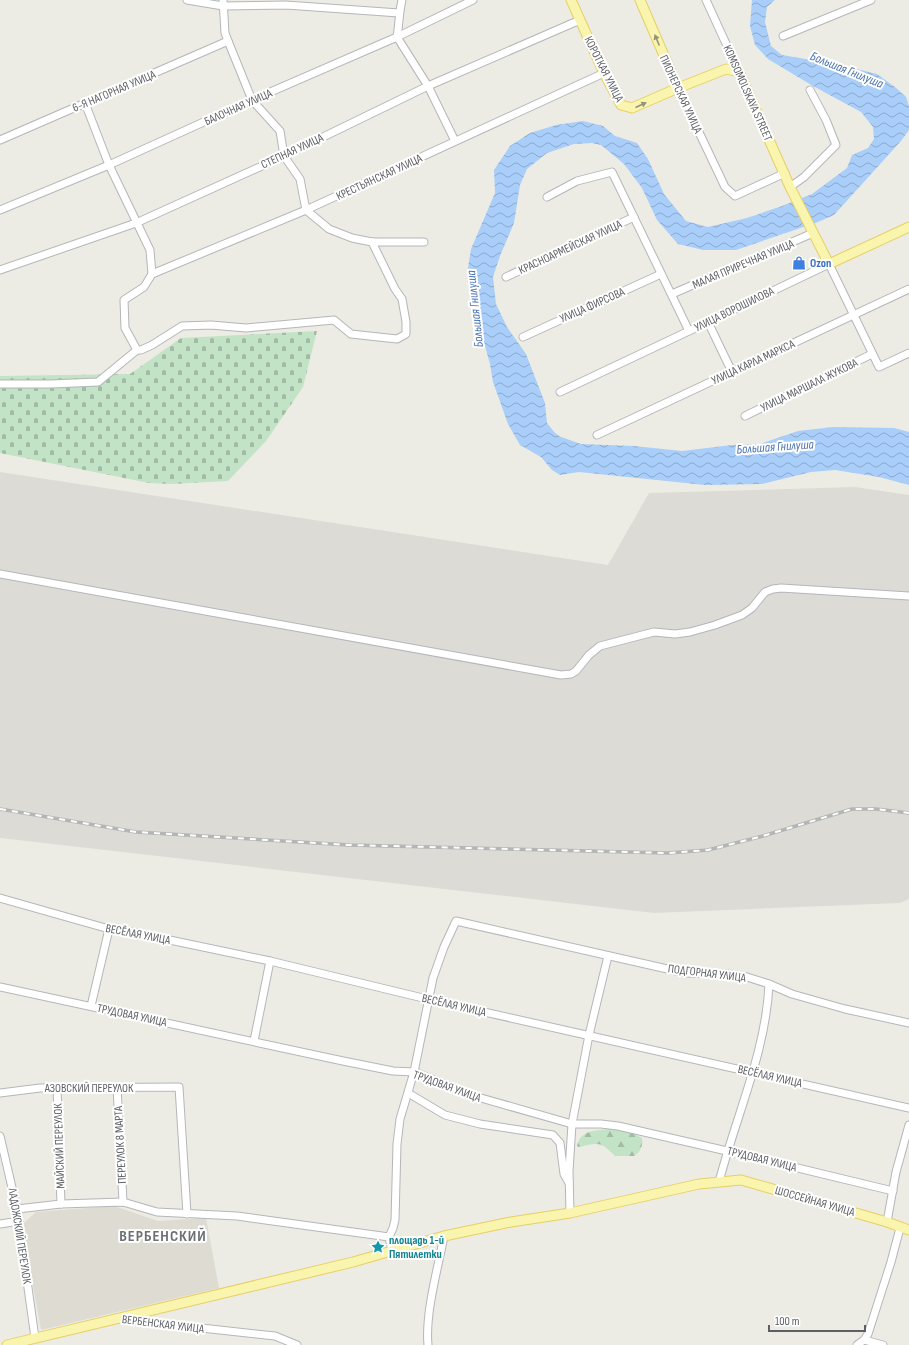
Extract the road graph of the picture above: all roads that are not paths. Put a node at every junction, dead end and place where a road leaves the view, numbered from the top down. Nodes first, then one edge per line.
1 (187, 0) edge
2 (402, 0) edge
3 (474, 0) edge
4 (571, 0) edge
5 (640, 0) edge
6 (706, 0) edge
7 (871, 0) edge
8 (223, 3) edge
9 (399, 13) junction
10 (580, 20) junction
11 (783, 36) dead end
12 (397, 38) junction
13 (228, 42) junction
14 (739, 72) junction
15 (604, 73) junction
16 (428, 86) junction
17 (678, 88) junction
18 (810, 90) dead end
19 (252, 100) junction
20 (85, 103) junction
21 (0, 140) edge
22 (455, 142) junction
23 (284, 156) junction
24 (109, 165) junction
25 (785, 173) junction
26 (790, 187) junction
27 (547, 197) dead end
28 (0, 210) edge
29 (306, 210) junction
30 (634, 217) junction
31 (136, 223) junction
32 (909, 227) edge
33 (812, 230) junction
34 (372, 242) junction
35 (424, 242) dead end
36 (829, 264) junction
37 (0, 270) edge
38 (152, 274) junction
39 (661, 274) junction
40 (506, 277) dead end
41 (909, 289) edge
42 (672, 294) junction
43 (852, 315) junction
44 (708, 322) junction
45 (689, 331) junction
46 (523, 337) dead end
47 (137, 350) junction
48 (909, 353) edge
49 (872, 354) junction
50 (732, 372) junction
51 (0, 384) edge
52 (560, 392) dead end
53 (745, 416) dead end
54 (597, 435) dead end
55 (0, 574) edge
56 (909, 596) edge
57 (0, 898) edge
58 (109, 929) junction
59 (608, 956) junction
60 (270, 961) junction
61 (769, 984) junction
62 (0, 987) edge
63 (428, 999) junction
64 (91, 1006) junction
65 (909, 1023) edge
66 (589, 1035) junction
67 (254, 1041) junction
68 (414, 1072) junction
69 (753, 1072) junction
70 (57, 1087) junction
71 (117, 1087) junction
72 (0, 1093) edge
73 (408, 1093) junction
74 (909, 1108) edge
75 (572, 1124) junction
76 (909, 1125) edge
77 (0, 1136) edge
78 (727, 1151) junction
79 (719, 1182) junction
80 (569, 1183) junction
81 (893, 1191) junction
82 (123, 1202) junction
83 (61, 1204) junction
84 (17, 1209) junction
85 (570, 1213) junction
86 (187, 1214) junction
87 (19, 1221) junction
88 (887, 1222) junction
89 (0, 1224) edge
90 (904, 1229) edge
91 (444, 1236) junction
92 (389, 1237) junction
93 (392, 1251) junction
94 (115, 1319) junction
95 (35, 1338) junction
96 (864, 1340) junction
97 (7, 1345) edge
98 (297, 1345) edge
99 (428, 1345) edge
100 (857, 1345) edge
101 (883, 1345) edge

1 - 8 street
2 - 9 street
3 - 12 street, БАЛОЧНАЯ УЛИЦА
4 - 10 main road, КОРОТКАЯ УЛИЦА
17 -> 5 main road, ПИОНЕРСКАЯ УЛИЦА
6 - 14 street, KOMSOMOLSKAYA STREET
7 - 11 street
8 - 9 street
8 - 13 street
9 - 12 street
10 - 15 main road, КОРОТКАЯ УЛИЦА
10 - 16 street, СТЕПНАЯ УЛИЦА
12 - 16 street
12 - 19 street, БАЛОЧНАЯ УЛИЦА
13 - 19 street
13 - 20 street, 6-Я НАГОРНАЯ УЛИЦА
14 - 17 main road, КОРОТКАЯ УЛИЦА
14 - 25 main road, KOMSOMOLSKAYA STREET
15 -> 17 main road, КОРОТКАЯ УЛИЦА
15 - 22 street, КРЕСТЬЯНСКАЯ УЛИЦА
16 - 22 street
16 - 23 street, СТЕПНАЯ УЛИЦА
17 - 25 street, ПИОНЕРСКАЯ УЛИЦА
18 - 26 street
19 - 23 street
19 - 24 street, БАЛОЧНАЯ УЛИЦА
20 - 21 street, 6-Я НАГОРНАЯ УЛИЦА
20 - 24 street
22 - 29 street, КРЕСТЬЯНСКАЯ УЛИЦА
23 - 29 street
23 - 31 street, СТЕПНАЯ УЛИЦА
24 - 28 street, БАЛОЧНАЯ УЛИЦА
24 - 31 street
25 - 26 main road, KOMSOMOLSKAYA STREET
26 - 33 main road, KOMSOMOLSKAYA STREET
27 - 30 street
29 - 34 street
29 - 38 street, КРЕСТЬЯНСКАЯ УЛИЦА
30 - 39 street
30 - 40 street, КРАСНОАРМЕЙСКАЯ УЛИЦА
31 - 37 street, СТЕПНАЯ УЛИЦА
31 - 38 street
32 - 36 main road, УЛИЦА ВОРОШИЛОВА
33 - 36 main road, KOMSOMOLSKAYA STREET
33 - 42 street, МАЛАЯ ПРИРЕЧНАЯ УЛИЦА
34 - 35 street
34 - 47 street
36 - 43 street
36 - 44 street, УЛИЦА ВОРОШИЛОВА
38 - 47 street
39 - 42 street
39 - 46 street, УЛИЦА ФИРСОВА
41 - 43 street, УЛИЦА КАРЛА МАРКСА
42 - 45 street
43 - 49 street
43 - 50 street, УЛИЦА КАРЛА МАРКСА
44 - 45 street, УЛИЦА ВОРОШИЛОВА
44 - 50 street
45 - 52 street, УЛИЦА ВОРОШИЛОВА
47 - 51 street
48 - 49 street
49 - 53 street, УЛИЦА МАРШАЛА ЖУКОВА
50 - 54 street, УЛИЦА КАРЛА МАРКСА
55 - 56 street
57 - 58 street, ВЕСЁЛАЯ УЛИЦА
58 - 60 street, ВЕСЁЛАЯ УЛИЦА
58 - 64 street
59 - 61 street, ПОДГОРНАЯ УЛИЦА
59 - 63 street, ПОДГОРНАЯ УЛИЦА
59 - 66 street
60 - 63 street, ВЕСЁЛАЯ УЛИЦА
60 - 67 street
61 - 65 street, ПОДГОРНАЯ УЛИЦА
61 - 69 street
62 - 64 street, ТРУДОВАЯ УЛИЦА
63 - 66 street, ВЕСЁЛАЯ УЛИЦА
63 - 68 street
64 - 67 street, ТРУДОВАЯ УЛИЦА
66 - 69 street, ВЕСЁЛАЯ УЛИЦА
66 - 75 street
67 - 68 street, ТРУДОВАЯ УЛИЦА
68 - 73 street
68 - 75 street, ТРУДОВАЯ УЛИЦА
69 - 74 street, ВЕСЁЛАЯ УЛИЦА
69 - 78 street
70 - 71 street, АЗОВСКИЙ ПЕРЕУЛОК
70 - 72 street, АЗОВСКИЙ ПЕРЕУЛОК
70 - 83 street, МАЙСКИЙ ПЕРЕУЛОК
71 - 82 street, ПЕРЕУЛОК 8 МАРТА
71 - 86 street, АЗОВСКИЙ ПЕРЕУЛОК
73 - 80 street
73 - 92 street
75 - 78 street, ТРУДОВАЯ УЛИЦА
75 - 80 street
76 - 81 street
77 - 84 street, ЛАДОЖСКИЙ ПЕРЕУЛОК
78 - 79 street
78 - 81 street, ТРУДОВАЯ УЛИЦА
79 - 85 main road
79 - 88 main road, ШОССЕЙНАЯ УЛИЦА
80 - 85 street
81 - 88 street
82 - 83 street
82 - 86 street
83 - 84 street
84 - 87 street, ЛАДОЖСКИЙ ПЕРЕУЛОК
85 - 91 main road
86 - 92 street
87 - 89 street
87 - 95 street, ЛАДОЖСКИЙ ПЕРЕУЛОК
88 - 90 main road, ШОССЕЙНАЯ УЛИЦА
90 - 96 street
91 - 93 main road
91 - 99 street
92 - 93 street
93 - 94 main road
94 - 95 main road, ВЕРБЕНСКАЯ УЛИЦА
94 - 98 street, ВЕРБЕНСКАЯ УЛИЦА
95 - 97 main road, ВЕРБЕНСКАЯ УЛИЦА
96 - 100 street
96 - 101 street

